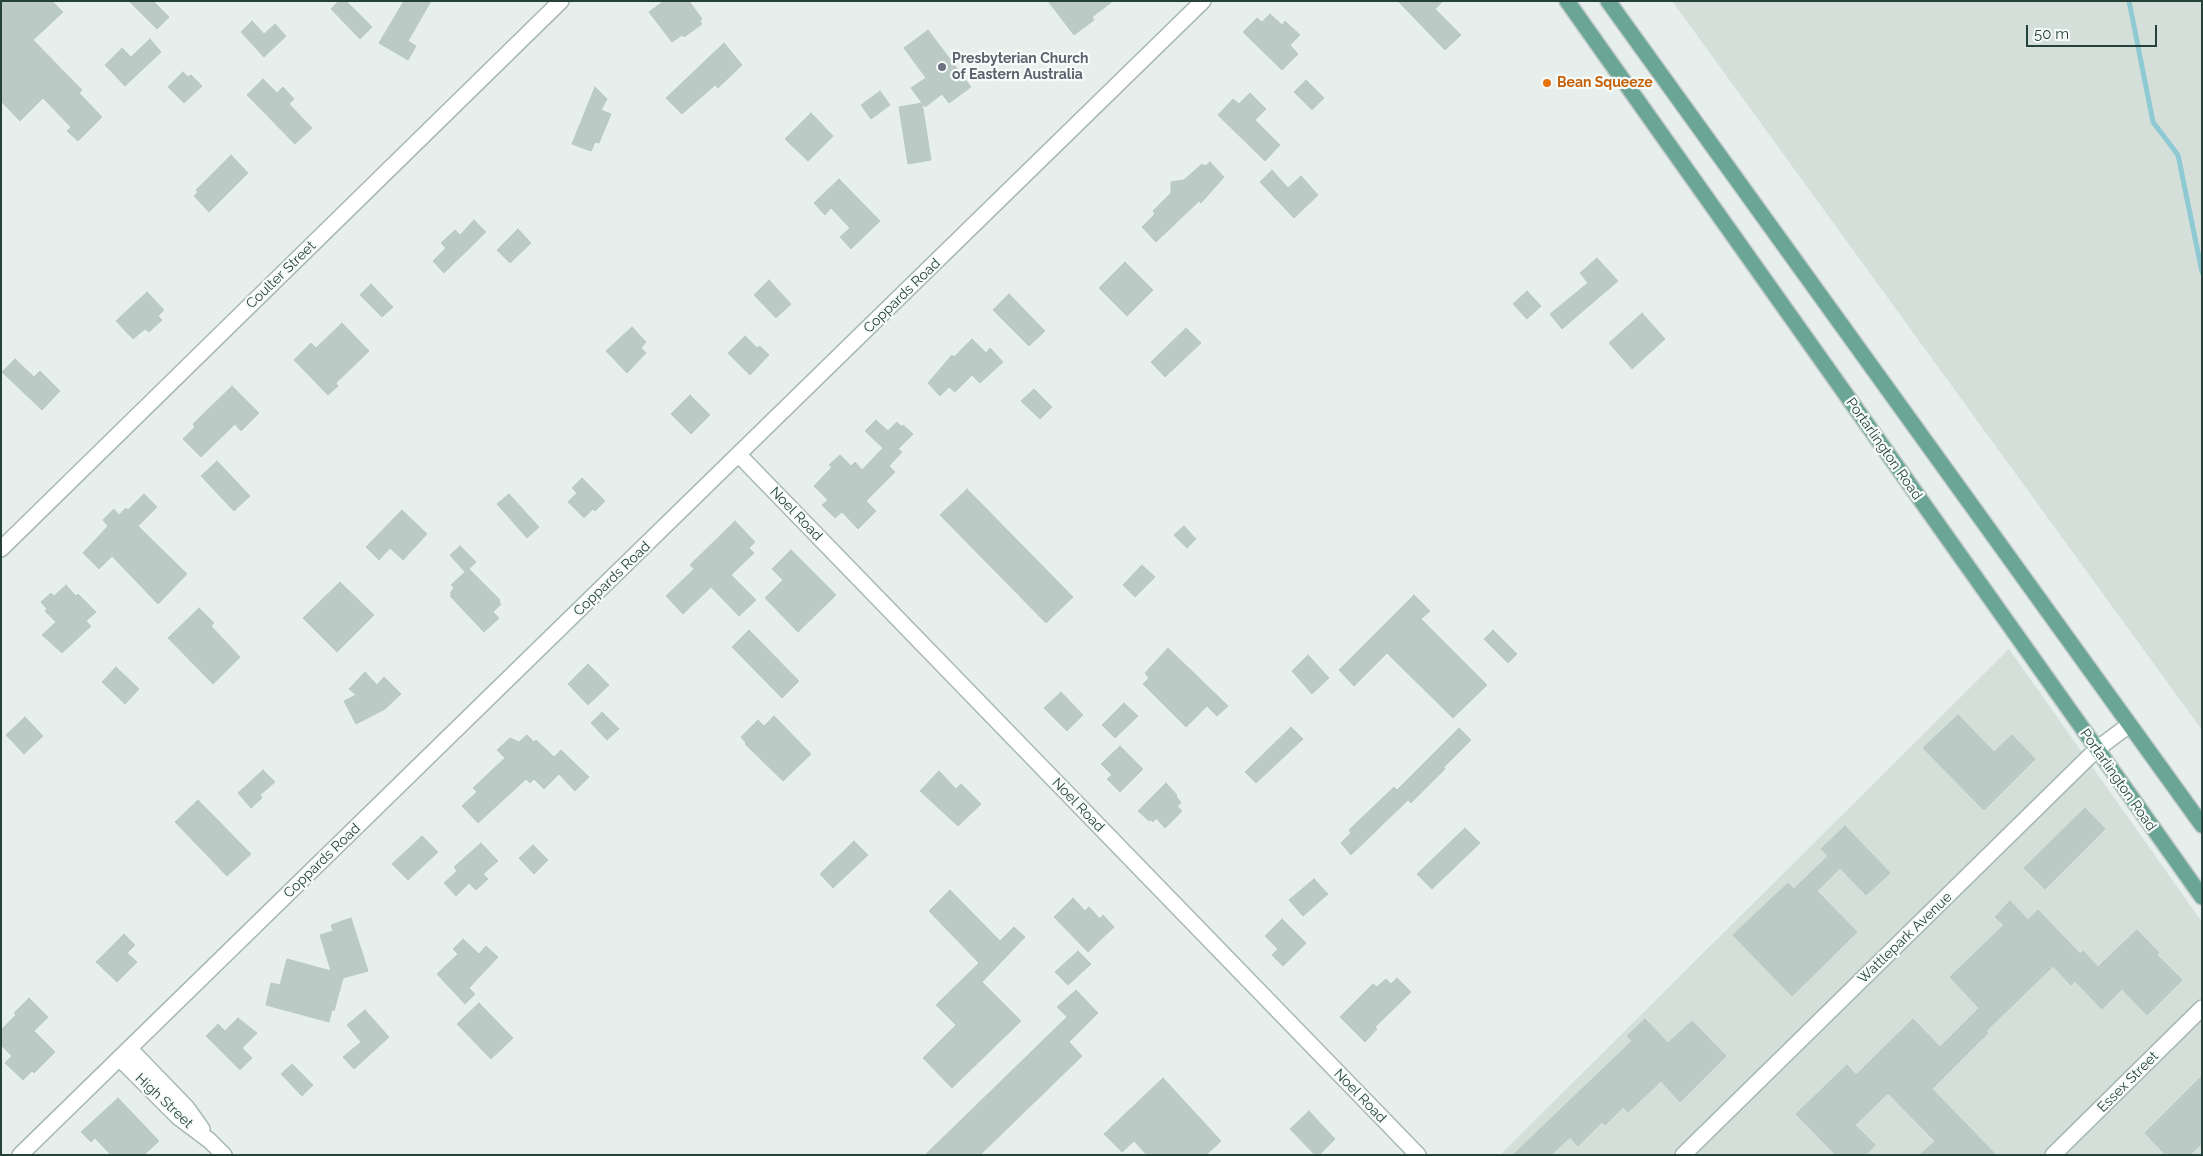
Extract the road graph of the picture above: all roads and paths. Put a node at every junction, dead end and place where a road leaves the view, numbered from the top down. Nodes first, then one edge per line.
1 (562, 1) edge
2 (1203, 1) edge
3 (1567, 1) edge
4 (1608, 1) edge
5 (739, 455) junction
6 (1, 549) edge
7 (2129, 725) junction
8 (2097, 750) junction
9 (2202, 825) edge
10 (2202, 897) edge
11 (2202, 1008) edge
12 (125, 1054) junction
13 (20, 1155) edge
14 (224, 1155) edge
15 (1418, 1155) edge
16 (1683, 1155) edge
17 (2053, 1155) edge

1 - 6 street, Coulter Street
2 - 5 street, Coppards Road
3 - 8 main road, Portarlington Road
4 - 7 main road
5 - 12 street, Coppards Road
5 - 15 street, Noel Road
7 - 8 street, Wattlepark Avenue
7 - 9 main road
8 - 10 main road, Portarlington Road
8 - 16 street, Wattlepark Avenue
11 - 17 street, Essex Street
12 - 13 street, Coppards Road
12 - 14 street, High Street

